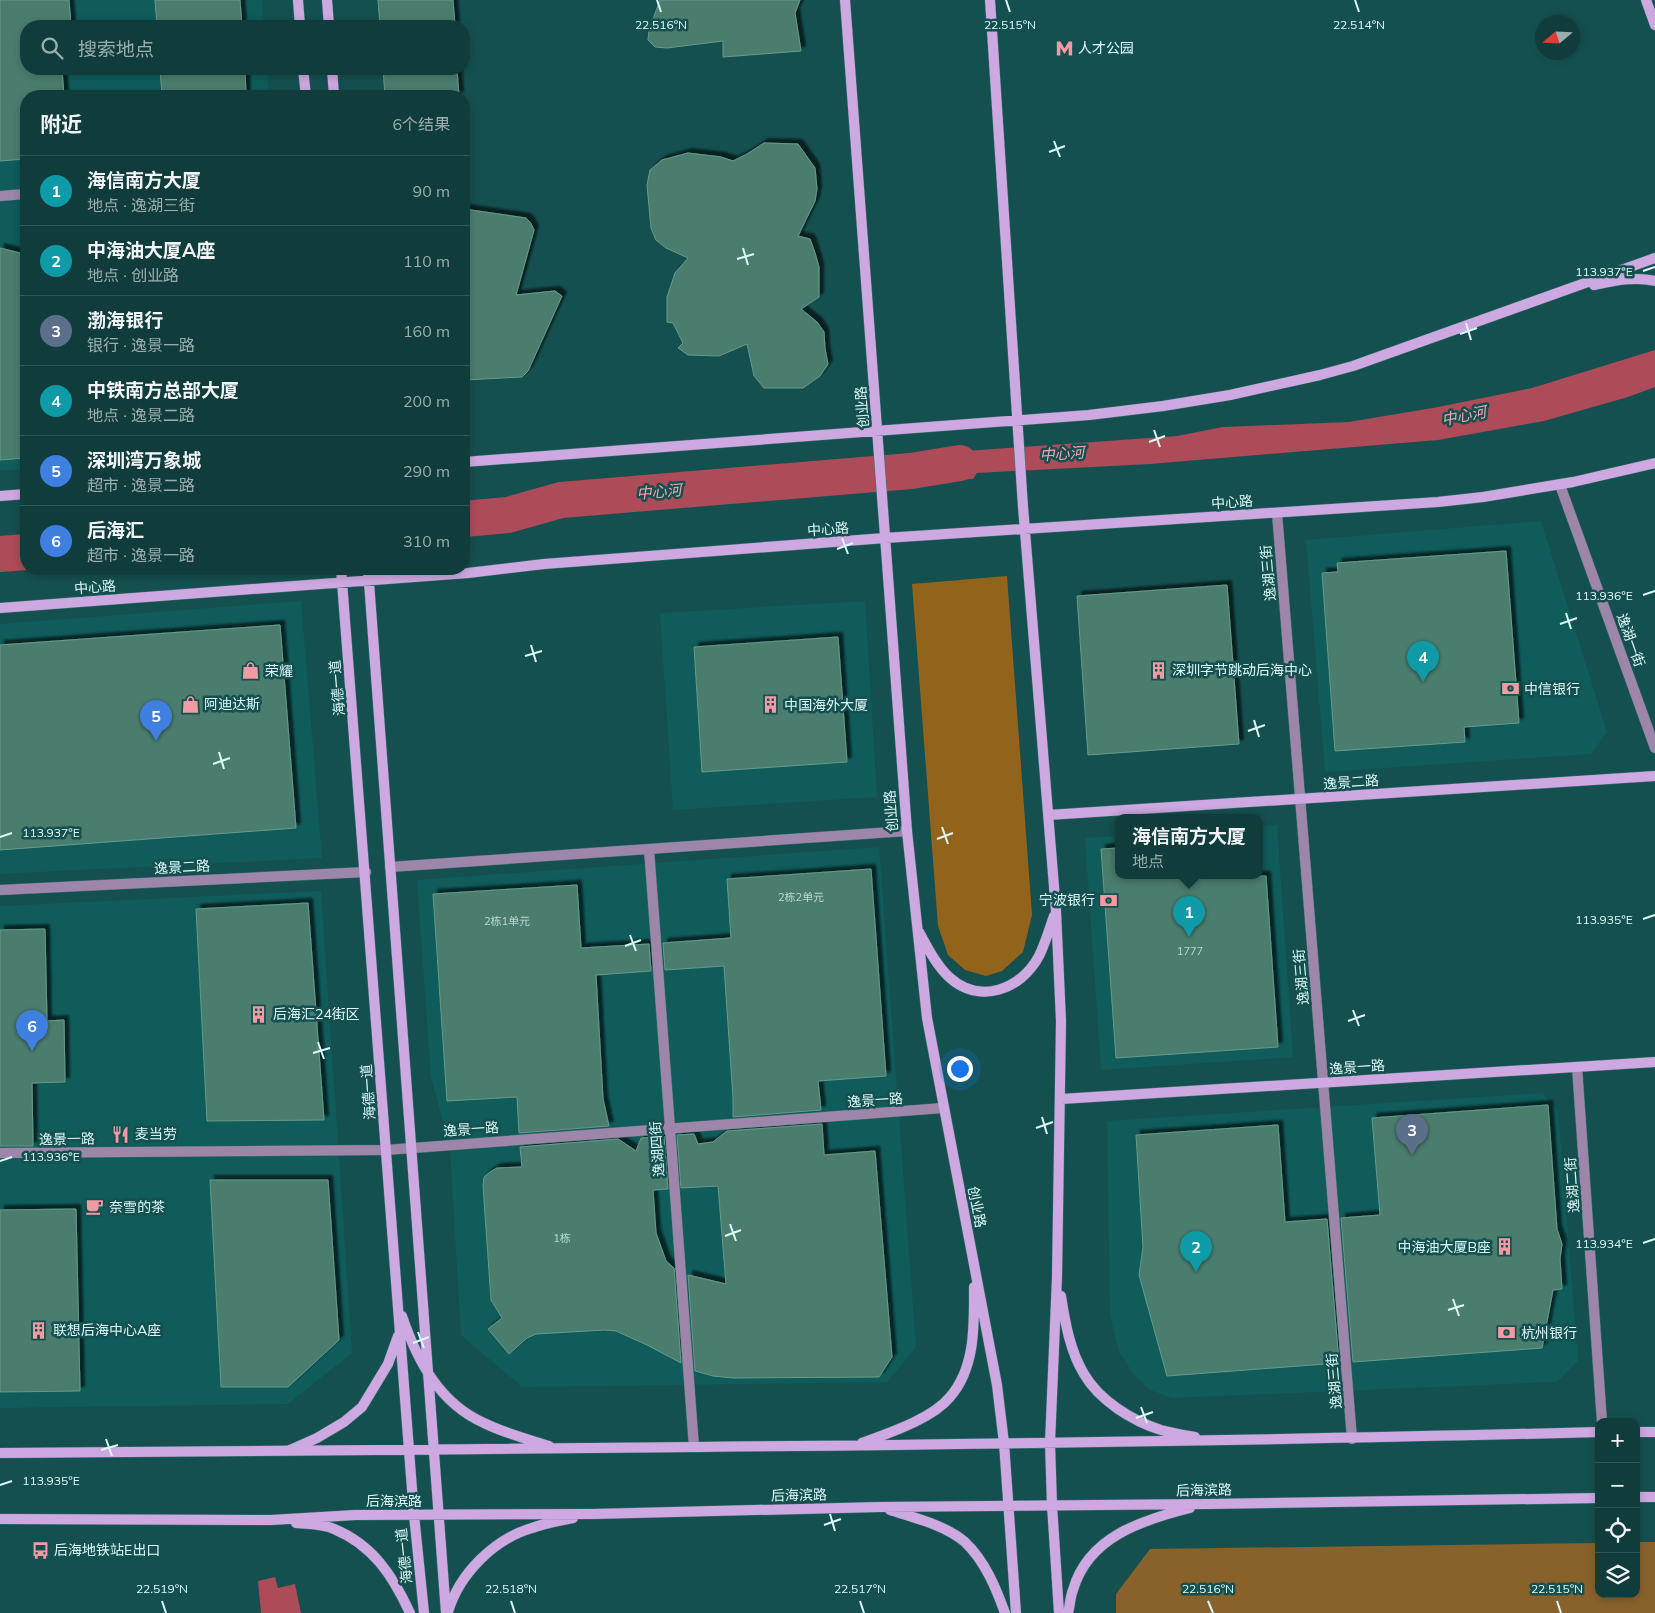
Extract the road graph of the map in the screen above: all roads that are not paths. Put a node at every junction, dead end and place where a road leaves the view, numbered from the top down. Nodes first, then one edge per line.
1 (298, 0) edge
2 (327, 0) edge
3 (845, 0) edge
4 (990, 0) edge
5 (1646, 0) edge
6 (300, 20) edge
7 (328, 20) edge
8 (1655, 25) edge
9 (304, 75) edge
10 (332, 75) edge
11 (306, 90) edge
12 (334, 90) edge
13 (20, 194) edge
14 (0, 196) edge
15 (1655, 258) edge
16 (1655, 280) edge
17 (1562, 291) junction
18 (1017, 419) junction
19 (877, 430) junction
20 (470, 462) edge
21 (1655, 462) edge
22 (1560, 484) junction
23 (20, 494) edge
24 (0, 496) edge
25 (1276, 513) junction
26 (1025, 529) junction
27 (885, 538) junction
28 (470, 573) edge
29 (341, 575) edge
30 (369, 575) edge
31 (440, 575) edge
32 (369, 580) junction
33 (342, 582) junction
34 (0, 608) edge
35 (1655, 748) edge
36 (1655, 776) edge
37 (1300, 799) junction
38 (1048, 815) junction
39 (906, 831) junction
40 (649, 849) junction
41 (390, 867) junction
42 (366, 872) junction
43 (0, 890) edge
44 (1056, 911) junction
45 (916, 927) junction
46 (1655, 1062) edge
47 (1577, 1067) junction
48 (1323, 1083) junction
49 (1061, 1099) junction
50 (943, 1108) junction
51 (669, 1128) junction
52 (411, 1148) junction
53 (386, 1150) junction
54 (0, 1153) edge
55 (973, 1256) junction
56 (1057, 1277) junction
57 (398, 1302) junction
58 (427, 1372) junction
59 (1602, 1418) edge
60 (1595, 1432) edge
61 (1640, 1432) edge
62 (1655, 1432) edge
63 (1352, 1439) junction
64 (1210, 1441) junction
65 (1004, 1443) junction
66 (1050, 1443) junction
67 (855, 1446) junction
68 (694, 1447) junction
69 (557, 1449) junction
70 (409, 1451) junction
71 (433, 1451) junction
72 (285, 1452) junction
73 (0, 1453) edge
74 (1640, 1497) edge
75 (1655, 1497) edge
76 (1595, 1498) edge
77 (1207, 1504) junction
78 (1052, 1505) junction
79 (1009, 1506) junction
80 (880, 1507) junction
81 (593, 1514) junction
82 (414, 1515) junction
83 (438, 1515) junction
84 (0, 1519) edge
85 (270, 1520) junction
86 (410, 1613) edge
87 (424, 1613) edge
88 (447, 1613) edge
89 (1005, 1613) edge
90 (1016, 1613) edge
91 (1059, 1613) edge
92 (1068, 1613) edge

1 - 6 main road
2 - 7 main road
3 - 19 main road, 创业路
4 - 18 main road
5 - 8 main road
9 - 11 main road
10 - 12 main road
13 - 14 street
15 - 17 main road
16 - 17 main road
17 - 18 main road
18 - 19 main road
18 - 26 main road
19 - 20 main road
19 - 27 main road, 创业路
21 - 22 main road, 中心路
22 - 25 main road, 中心路
22 - 35 street, 逸湖一街
23 - 24 main road
25 - 26 main road, 中心路
25 - 37 street, 逸湖三街
26 - 27 main road, 中心路
26 - 38 main road
27 - 28 main road, 中心路
27 - 39 main road, 创业路
29 - 33 main road, 海德一道
30 - 32 main road
31 - 32 main road, 中心路
32 - 33 main road, 中心路
32 - 41 main road
33 - 34 main road, 中心路
33 - 42 main road, 海德一道
36 - 37 main road, 逸景二路
37 - 38 main road, 逸景二路
37 - 48 street, 逸湖三街
38 - 44 main road
39 - 40 street
39 - 45 main road, 创业路
40 - 41 street
40 - 51 street, 逸湖四街
41 - 52 main road
42 - 43 street, 逸景二路
42 - 53 main road, 海德一道
44 - 45 main road
44 - 49 main road
45 - 50 main road, 创业路
46 - 47 main road, 逸景一路
47 - 48 main road, 逸景一路
47 - 59 street, 逸湖二街
48 - 49 main road, 逸景一路
48 - 63 street, 逸湖三街
49 - 56 main road
50 - 51 street, 逸景一路
50 - 55 main road, 创业路
51 - 52 street, 逸景一路
51 - 68 street, 逸湖四街
52 - 53 street, 逸景一路
52 - 58 main road
53 - 54 street, 逸景一路
53 - 57 main road, 海德一道
55 - 65 main road, 创业路
55 - 67 main road
56 - 64 main road
56 - 66 main road
57 - 58 main road
57 - 70 main road, 海德一道
57 - 72 main road
58 - 69 main road
58 - 71 main road
60 - 63 main road
61 - 62 main road
63 - 64 main road
64 - 66 main road
65 - 66 main road
65 - 67 main road
65 - 79 main road, 创业路
66 - 78 main road
67 - 68 main road
68 - 69 main road
69 - 71 main road
70 - 71 main road
70 - 72 main road
70 - 82 main road, 海德一道
71 - 83 main road
72 - 73 main road
74 - 75 main road
76 - 77 main road, 后海滨路
77 - 78 main road, 后海滨路
77 - 92 main road
78 - 79 main road, 后海滨路
78 - 91 main road
79 - 80 main road, 后海滨路
79 - 90 main road, 创业路
80 - 81 main road, 后海滨路
80 - 89 main road
81 - 83 main road, 后海滨路
81 - 88 main road
82 - 83 main road, 后海滨路
82 - 85 main road, 后海滨路
82 - 87 main road, 海德一道
83 - 88 main road
84 - 85 main road, 后海滨路
85 - 86 main road

